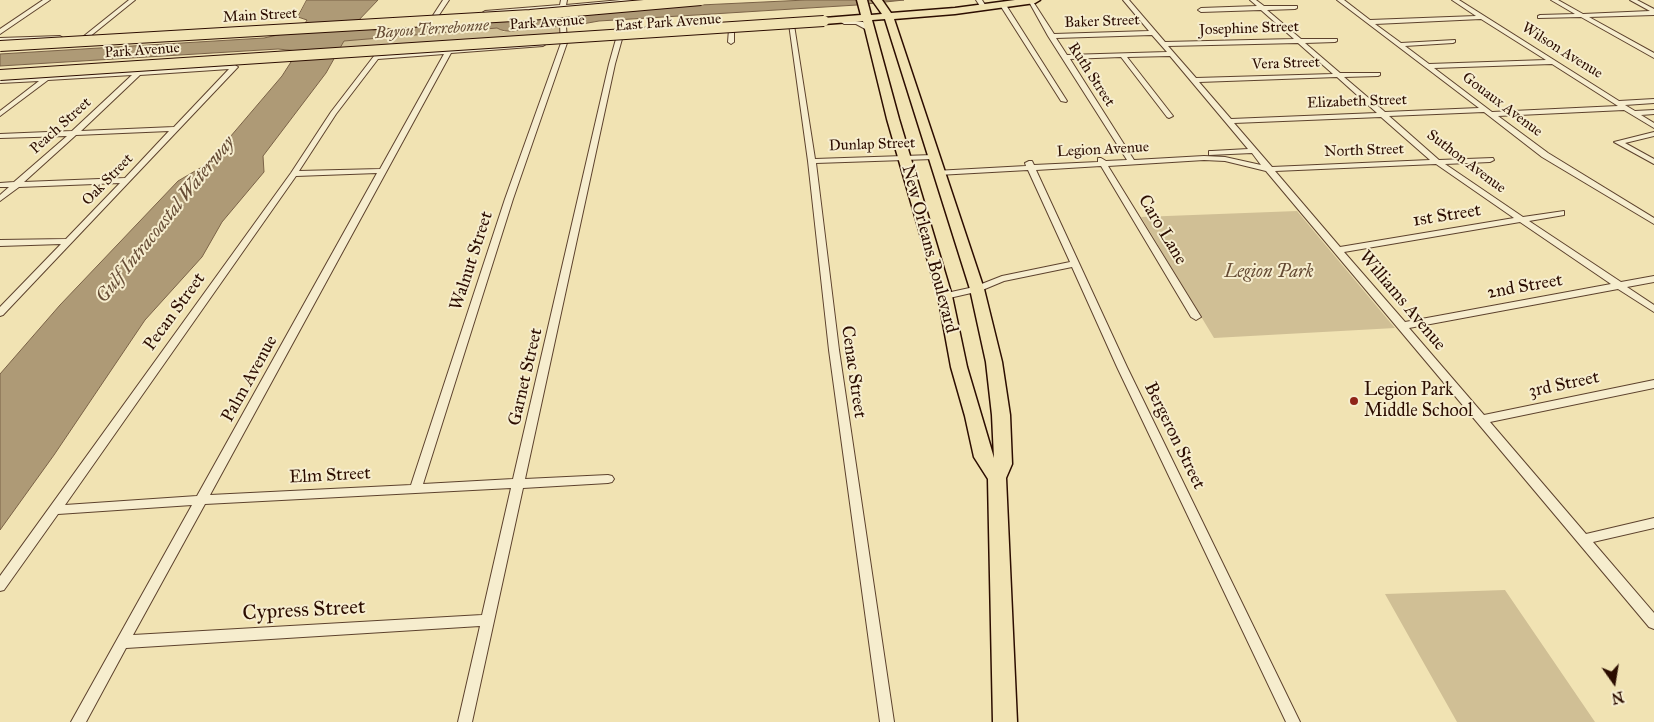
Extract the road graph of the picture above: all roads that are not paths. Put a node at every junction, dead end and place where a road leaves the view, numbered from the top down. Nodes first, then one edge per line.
1 (47, 0) edge
2 (132, 0) edge
3 (446, 0) edge
4 (564, 0) edge
5 (641, 0) edge
6 (701, 0) edge
7 (1032, 0) edge
8 (1126, 0) edge
9 (1253, 0) edge
10 (1340, 0) edge
11 (1455, 0) edge
12 (1554, 0) edge
13 (1633, 0) edge
14 (863, 3) edge
15 (879, 3) edge
16 (981, 4) edge
17 (1004, 5) junction
18 (562, 7) junction
19 (1295, 7) dead end
20 (1262, 8) junction
21 (1201, 10) dead end
22 (1654, 12) edge
23 (888, 15) junction
24 (866, 16) junction
25 (1581, 16) junction
26 (435, 17) junction
27 (1483, 17) junction
28 (1540, 17) dead end
29 (397, 19) dead end
30 (1368, 22) junction
31 (790, 25) junction
32 (218, 29) dead end
33 (869, 29) junction
34 (731, 30) junction
35 (0, 32) edge
36 (1154, 33) junction
37 (86, 36) junction
38 (1051, 36) junction
39 (619, 39) junction
40 (0, 40) edge
41 (1299, 40) junction
42 (1335, 40) dead end
43 (1453, 41) dead end
44 (731, 42) dead end
45 (564, 43) junction
46 (1164, 44) junction
47 (1400, 45) junction
48 (0, 46) edge
49 (449, 51) junction
50 (1172, 54) junction
51 (1122, 55) junction
52 (376, 56) joint
53 (1654, 56) edge
54 (1065, 57) junction
55 (1552, 62) junction
56 (235, 66) joint
57 (1428, 66) junction
58 (138, 73) junction
59 (1378, 74) dead end
60 (0, 75) edge
61 (1339, 75) junction
62 (45, 78) junction
63 (908, 78) junction
64 (882, 79) junction
65 (1194, 80) junction
66 (0, 81) edge
67 (1064, 101) dead end
68 (1653, 102) edge
69 (1618, 103) junction
70 (1626, 108) junction
71 (1489, 112) junction
72 (1654, 112) edge
73 (1633, 113) junction
74 (0, 114) edge
75 (1384, 114) junction
76 (1169, 116) dead end
77 (1229, 121) junction
78 (1654, 126) edge
79 (176, 129) junction
80 (74, 133) junction
81 (1654, 134) edge
82 (0, 136) edge
83 (1254, 151) junction
84 (1197, 156) junction
85 (904, 158) junction
86 (1131, 160) junction
87 (1490, 160) dead end
88 (812, 161) junction
89 (1102, 161) junction
90 (1654, 162) edge
91 (1439, 163) junction
92 (1030, 165) junction
93 (936, 166) junction
94 (1269, 169) junction
95 (382, 171) junction
96 (294, 174) junction
97 (127, 180) junction
98 (16, 184) junction
99 (0, 185) edge
100 (0, 198) edge
101 (1561, 213) dead end
102 (1522, 220) junction
103 (1654, 222) edge
104 (70, 241) junction
105 (0, 243) edge
106 (1338, 250) junction
107 (1075, 264) junction
108 (1654, 279) edge
109 (1620, 286) junction
110 (977, 289) junction
111 (945, 296) junction
112 (1654, 309) edge
113 (0, 313) edge
114 (1196, 317) dead end
115 (1402, 326) junction
116 (1654, 384) edge
117 (1480, 420) junction
118 (997, 478) junction
119 (608, 479) dead end
120 (519, 484) junction
121 (415, 490) junction
122 (202, 500) junction
123 (53, 510) junction
124 (1654, 523) edge
125 (1583, 540) junction
126 (0, 586) edge
127 (488, 620) junction
128 (1654, 623) edge
129 (124, 642) junction
130 (78, 722) edge
131 (465, 722) edge
132 (887, 722) edge
133 (1004, 722) edge
134 (1293, 722) edge

1 - 35 street
2 - 37 street
3 - 26 street
4 - 18 street
5 - 18 street
6 - 48 main road, Main Street, bridge
7 - 17 main road, Park Avenue
7 - 38 street, Ruth Street
8 - 36 street, Williams Avenue
9 - 20 street, Suthon Avenue
10 - 30 street, Gouaux Avenue
11 - 27 street, Wilson Avenue
12 - 25 street
13 - 22 street
14 - 24 main road, New Orleans Boulevard
15 - 23 main road
16 - 17 main road, Park Avenue
16 - 23 main road, Park Avenue
17 - 67 street
18 - 26 street
18 - 45 street
19 - 20 street
20 - 21 street
20 - 41 street, Suthon Avenue
22 - 25 street
23 - 24 main road, Park Avenue
23 - 63 main road, New Orleans Boulevard
24 - 33 main road, New Orleans Boulevard
24 - 60 main road, Park Avenue, bridge
25 - 28 street
25 - 53 street
26 - 29 street
27 - 30 street
27 - 55 street, Wilson Avenue
30 - 47 street, Gouaux Avenue
31 - 33 street, East Park Avenue
31 - 34 street, East Park Avenue
31 - 88 street, Cenac Street
32 - 37 street, Main Street
33 - 64 main road, New Orleans Boulevard
34 - 39 street, East Park Avenue
34 - 44 street
36 - 38 street, Baker Street
36 - 46 street, Williams Avenue
37 - 40 street, Main Street
38 - 54 street, Ruth Street
39 - 45 street, East Park Avenue
39 - 120 street, Garnet Street
41 - 42 street, Josephine Street
41 - 46 street, Josephine Street
41 - 61 street, Suthon Avenue
43 - 47 street
45 - 49 street, East Park Avenue
45 - 121 street, Walnut Street
46 - 50 street, Williams Avenue
47 - 57 street, Gouaux Avenue
49 - 52 street, East Park Avenue
49 - 95 street, Palm Avenue
50 - 51 street
50 - 65 street, Williams Avenue
51 - 54 street
51 - 76 street
52 - 96 street, Pecan Street
54 - 86 street, Ruth Street
55 - 57 street
55 - 69 street, Wilson Avenue
56 - 58 street, Park Avenue
56 - 79 street, Oak Street
57 - 71 street, Gouaux Avenue
58 - 62 street, Park Avenue
58 - 80 street, Peach Street
59 - 61 street, Vera Street
61 - 65 street, Vera Street
61 - 75 street, Suthon Avenue
62 - 66 street, Park Avenue
62 - 74 street
63 - 64 main road
63 - 93 main road, New Orleans Boulevard
64 - 85 main road, New Orleans Boulevard
65 - 77 street, Williams Avenue
68 - 69 street
69 - 70 street, Wilson Avenue
70 - 71 street, Elizabeth Street
70 - 73 street, Wilson Avenue
71 - 75 street, Elizabeth Street
71 - 103 street, Gouaux Avenue
72 - 73 street
73 - 78 street, Wilson Avenue
75 - 77 street, Elizabeth Street
75 - 91 street, Suthon Avenue
77 - 83 street, Williams Avenue
79 - 80 street
79 - 97 street, Oak Street
80 - 82 street
80 - 98 street, Peach Street
81 - 90 street
83 - 84 street, Legion Avenue
83 - 94 street, Williams Avenue
84 - 86 street, Legion Avenue
84 - 94 street, Legion Avenue
85 - 88 street, Dunlap Street
85 - 93 street, Dunlap Street
85 - 111 main road, New Orleans Boulevard
86 - 89 street, Legion Avenue
87 - 91 street, North Street
88 - 132 street, Cenac Street
89 - 92 street, Legion Avenue
89 - 114 street, Caro Lane
91 - 94 street, North Street
91 - 102 street, Suthon Avenue
92 - 93 street, Legion Avenue
92 - 107 street, Bergeron Street
93 - 110 main road, New Orleans Boulevard
94 - 106 street, Williams Avenue
95 - 96 street
95 - 122 street, Palm Avenue
96 - 123 street, Pecan Street
97 - 98 street
97 - 104 street, Oak Street
98 - 99 street
98 - 100 street, Peach Street
101 - 102 street, 1st Street
102 - 106 street, 1st Street
102 - 109 street, Suthon Avenue
104 - 105 street
104 - 113 street, Oak Street
106 - 115 street, Williams Avenue
107 - 110 street
107 - 134 street, Bergeron Street
108 - 109 street, 2nd Street
109 - 112 street, Suthon Avenue
109 - 115 street, 2nd Street
110 - 111 street
110 - 118 main road, New Orleans Boulevard
111 - 118 main road, New Orleans Boulevard
115 - 117 street, Williams Avenue
116 - 117 street, 3rd Street
117 - 125 street, Williams Avenue
118 - 133 main road, New Orleans Boulevard
119 - 120 street, Elm Street
120 - 121 street, Elm Street
120 - 127 street, Garnet Street
121 - 122 street, Elm Street
122 - 123 street, Elm Street
122 - 129 street, Palm Avenue
123 - 126 street, Pecan Street
124 - 125 street
125 - 128 street, Williams Avenue
127 - 129 street, Cypress Street
127 - 131 street, Garnet Street
129 - 130 street, Palm Avenue

